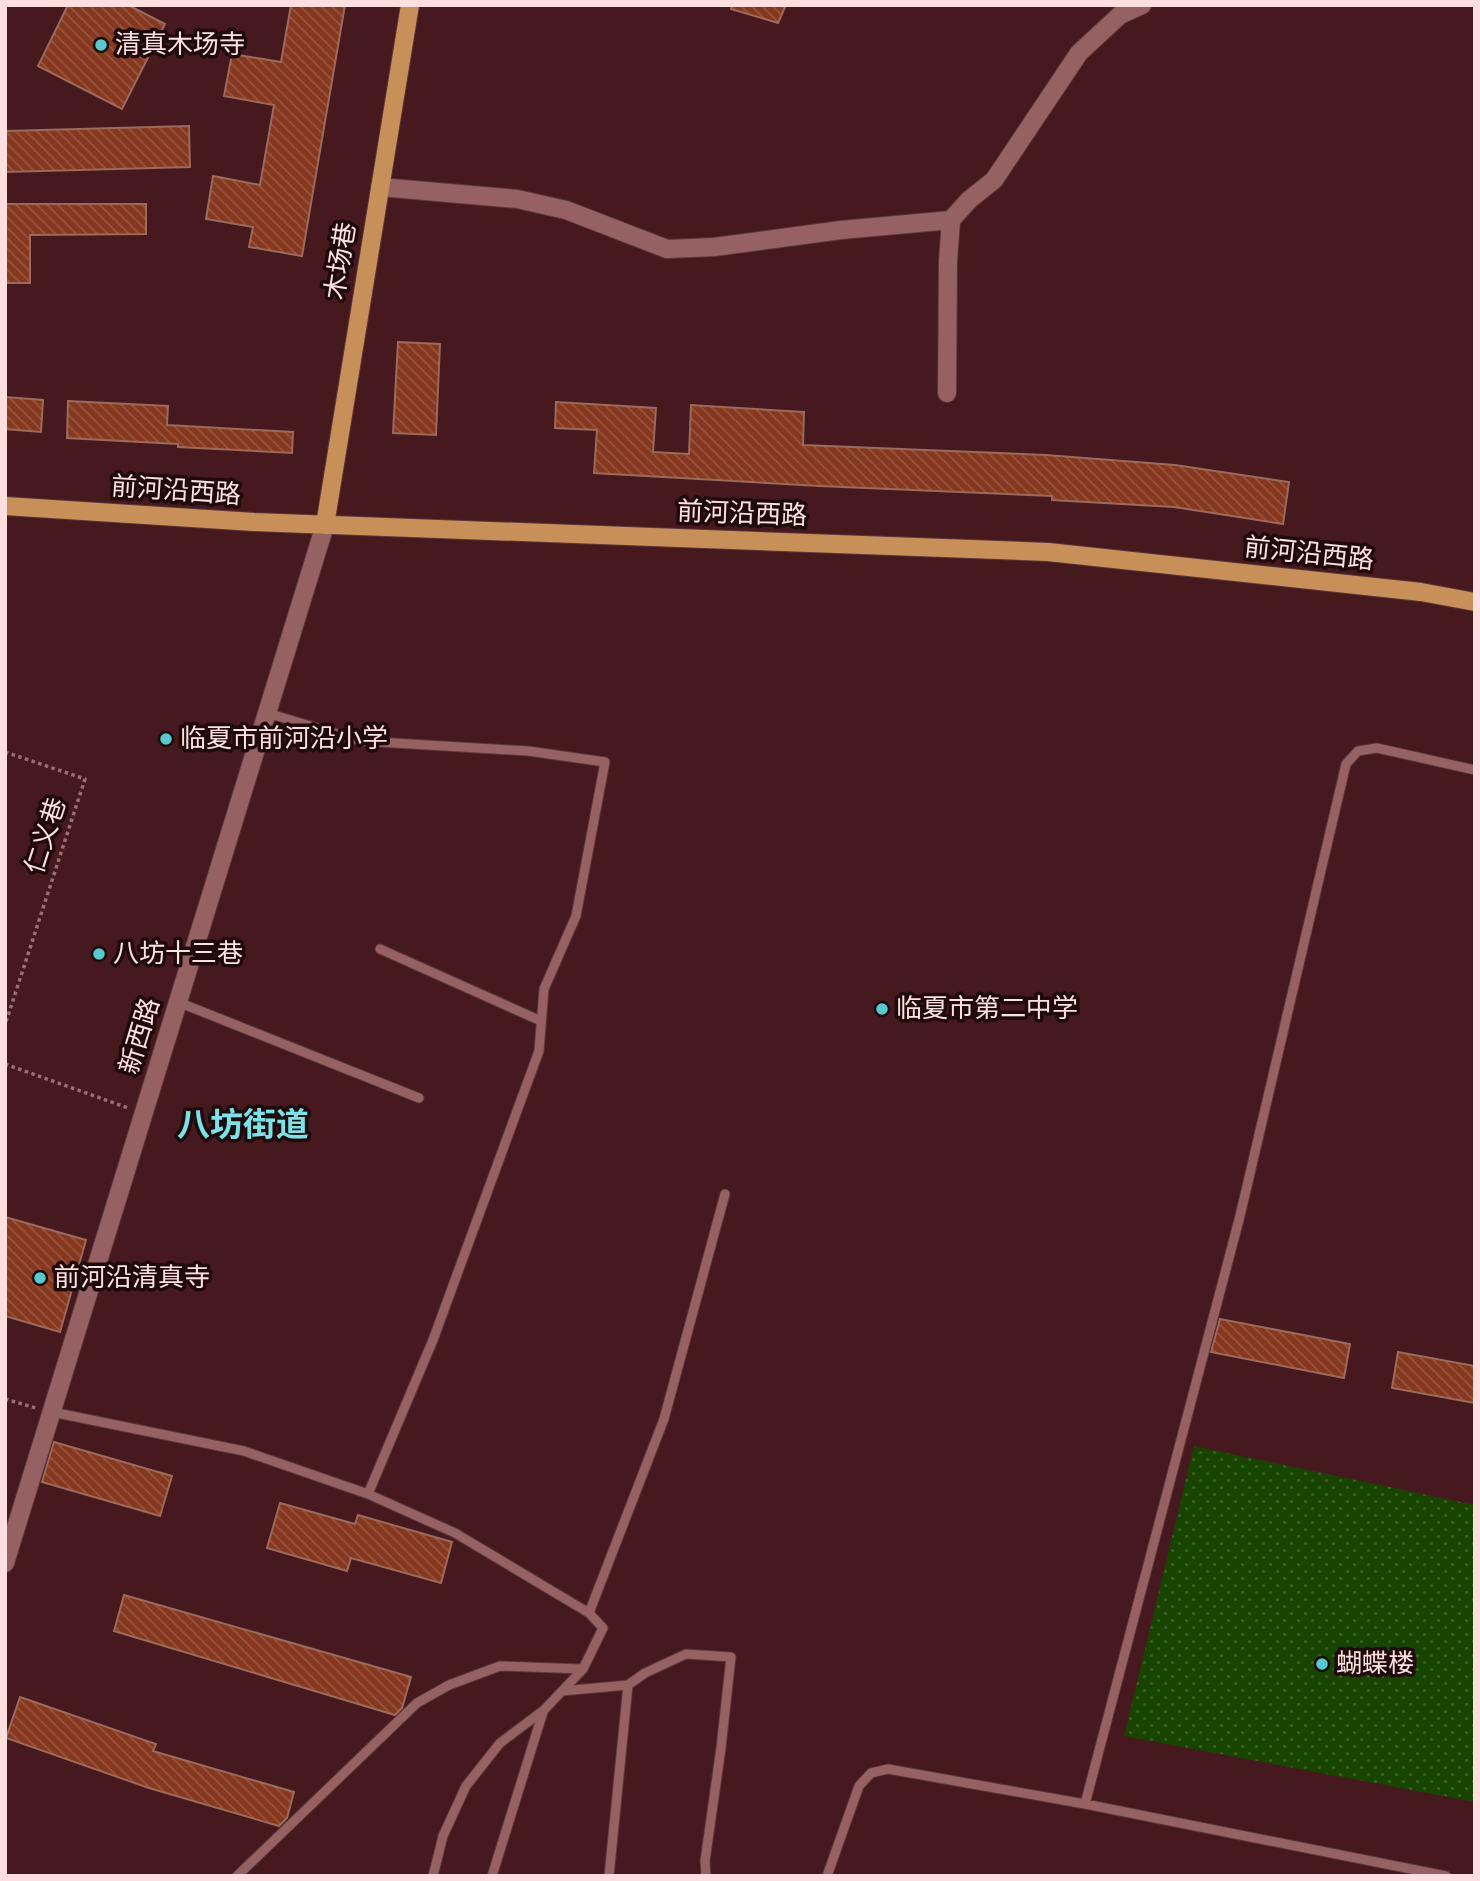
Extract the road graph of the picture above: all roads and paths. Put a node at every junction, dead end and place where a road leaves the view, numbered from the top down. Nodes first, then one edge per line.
1 (410, 5) edge
2 (1142, 5) edge
3 (1114, 10) edge
4 (380, 187) junction
5 (951, 220) junction
6 (947, 393) dead end
7 (5, 506) edge
8 (325, 525) junction
9 (1475, 602) edge
10 (267, 713) junction
11 (5, 752) edge
12 (1475, 770) edge
13 (380, 948) dead end
14 (178, 1002) junction
15 (541, 1021) junction
16 (5, 1026) edge
17 (5, 1064) edge
18 (419, 1098) dead end
19 (144, 1114) junction
20 (725, 1194) dead end
21 (5, 1399) edge
22 (52, 1412) junction
23 (369, 1494) junction
24 (5, 1563) edge
25 (589, 1613) junction
26 (583, 1669) junction
27 (628, 1685) junction
28 (562, 1691) junction
29 (544, 1710) junction
30 (1085, 1804) junction
31 (237, 1876) edge
32 (433, 1876) edge
33 (492, 1876) edge
34 (609, 1876) edge
35 (706, 1876) edge
36 (827, 1876) edge
37 (1446, 1876) edge

1 - 4 main road, 木场巷
2 - 3 main road
3 - 5 main road
4 - 5 main road
4 - 8 main road, 木场巷
5 - 6 main road
7 - 8 main road, 前河沿西路
8 - 9 main road, 前河沿西路
8 - 10 main road, 新西路
10 - 14 main road, 新西路
10 - 15 lane
11 - 16 path, 仁义巷
12 - 30 lane
13 - 15 lane
14 - 18 lane
14 - 19 main road, 新西路
15 - 23 lane
17 - 19 path
19 - 22 main road, 新西路
20 - 25 lane
21 - 22 path
22 - 23 lane
22 - 24 main road, 新西路
23 - 25 lane
25 - 26 lane
26 - 28 lane
26 - 31 lane
27 - 28 lane
27 - 34 lane
27 - 35 lane
28 - 29 lane
29 - 32 lane
29 - 33 lane
30 - 36 lane
30 - 37 lane

